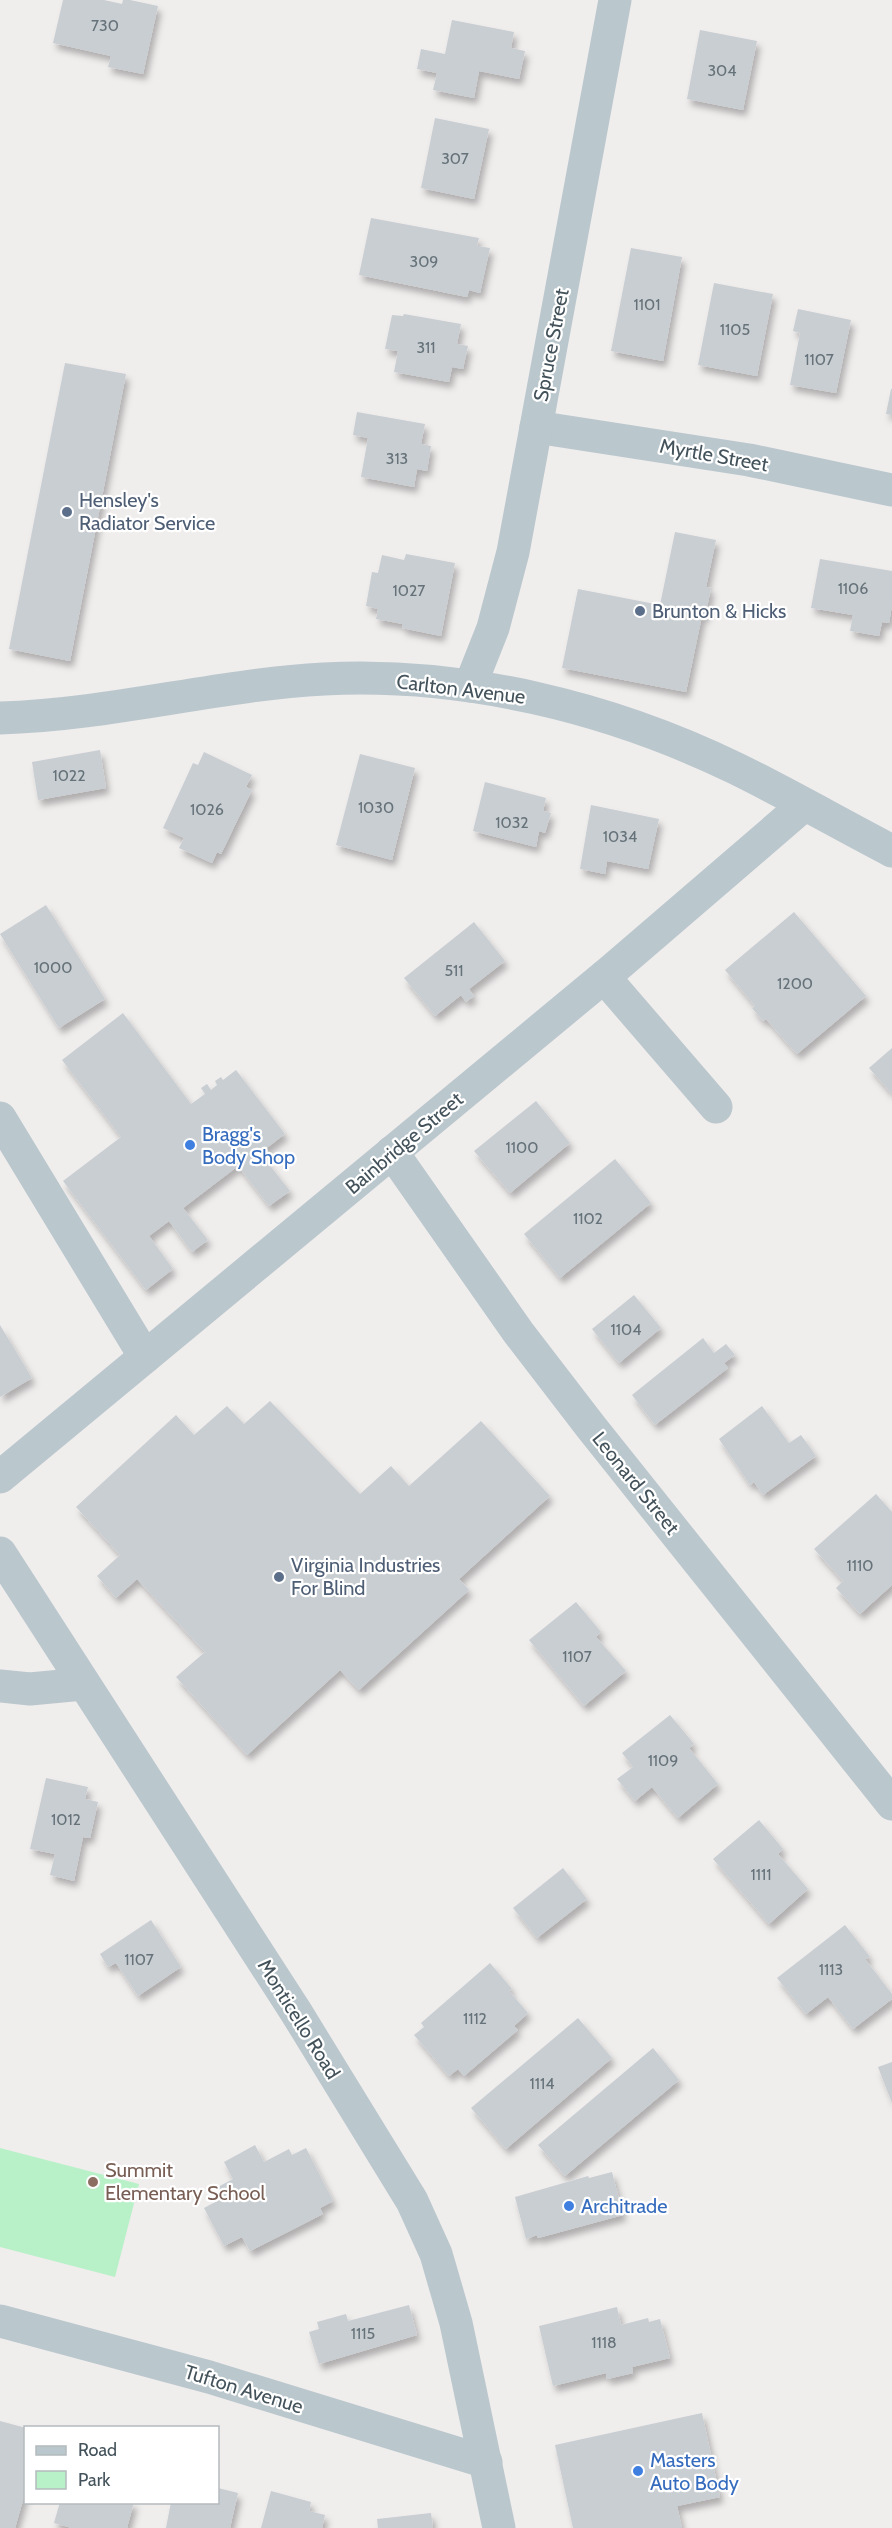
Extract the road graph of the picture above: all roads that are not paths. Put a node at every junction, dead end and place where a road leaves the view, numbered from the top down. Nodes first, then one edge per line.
1 (615, 0) edge
2 (536, 427) junction
3 (892, 490) edge
4 (470, 686) junction
5 (0, 718) edge
6 (804, 805) junction
7 (892, 851) edge
8 (604, 977) junction
9 (716, 1107) dead end
10 (0, 1118) edge
11 (392, 1152) junction
12 (145, 1357) junction
13 (0, 1477) edge
14 (0, 1553) edge
15 (83, 1684) junction
16 (0, 1686) edge
17 (892, 1804) edge
18 (0, 2321) edge
19 (486, 2462) junction
20 (499, 2528) edge

1 - 2 street, Spruce Street
2 - 3 street, Myrtle Street
2 - 4 street, Spruce Street
4 - 5 street, Carlton Avenue
4 - 6 street, Carlton Avenue
6 - 7 street, Carlton Avenue
6 - 8 street, Bainbridge Street
8 - 9 street
8 - 11 street, Bainbridge Street
10 - 12 street
11 - 12 street, Bainbridge Street
11 - 17 street, Leonard Street
12 - 13 street, Bainbridge Street
14 - 15 street, Monticello Road
15 - 16 street
15 - 19 street, Monticello Road
18 - 19 street, Tufton Avenue
19 - 20 street, Monticello Road

